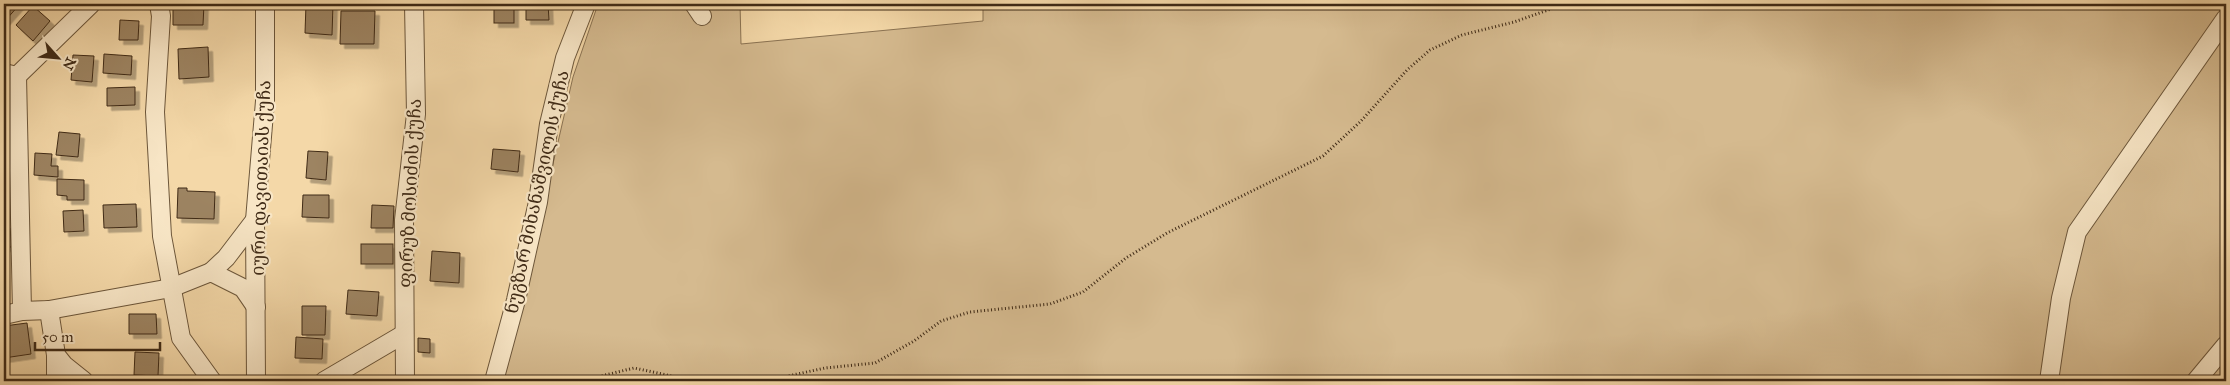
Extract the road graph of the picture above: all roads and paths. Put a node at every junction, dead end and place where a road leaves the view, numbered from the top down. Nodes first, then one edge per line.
1 (91, 4) edge
2 (159, 4) edge
3 (265, 4) edge
4 (414, 4) edge
5 (586, 4) edge
6 (1565, 4) edge
7 (2226, 18) edge
8 (10, 74) edge
9 (255, 220) junction
10 (211, 272) junction
11 (171, 288) junction
12 (256, 307) junction
13 (49, 310) junction
14 (22, 311) junction
15 (4, 315) edge
16 (404, 334) junction
17 (2226, 345) edge
18 (56, 354) junction
19 (56, 381) edge
20 (84, 381) edge
21 (212, 381) edge
22 (256, 381) edge
23 (324, 381) edge
24 (405, 381) edge
25 (494, 381) edge
26 (564, 381) edge
27 (695, 381) edge
28 (765, 381) edge
29 (2049, 381) edge
30 (2196, 381) edge

1 - 8 street
2 - 11 street
3 - 9 street, იური დავითაიას ქუჩა
4 - 16 street, ფირუზ მოსიძის ქუჩა
5 - 25 street, ნუგზარ მიხანაშვილის ქუჩა
6 - 28 path
7 - 29 street
8 - 14 street
9 - 10 street
9 - 12 street, იური დავითაიას ქუჩა
10 - 11 street
10 - 12 street
11 - 13 street
11 - 21 street
12 - 22 street, იური დავითაიას ქუჩა
13 - 14 street
13 - 18 street
14 - 15 street
16 - 23 street
16 - 24 street, ფირუზ მოსიძის ქუჩა
17 - 30 street
18 - 19 street
18 - 20 street
26 - 27 path

